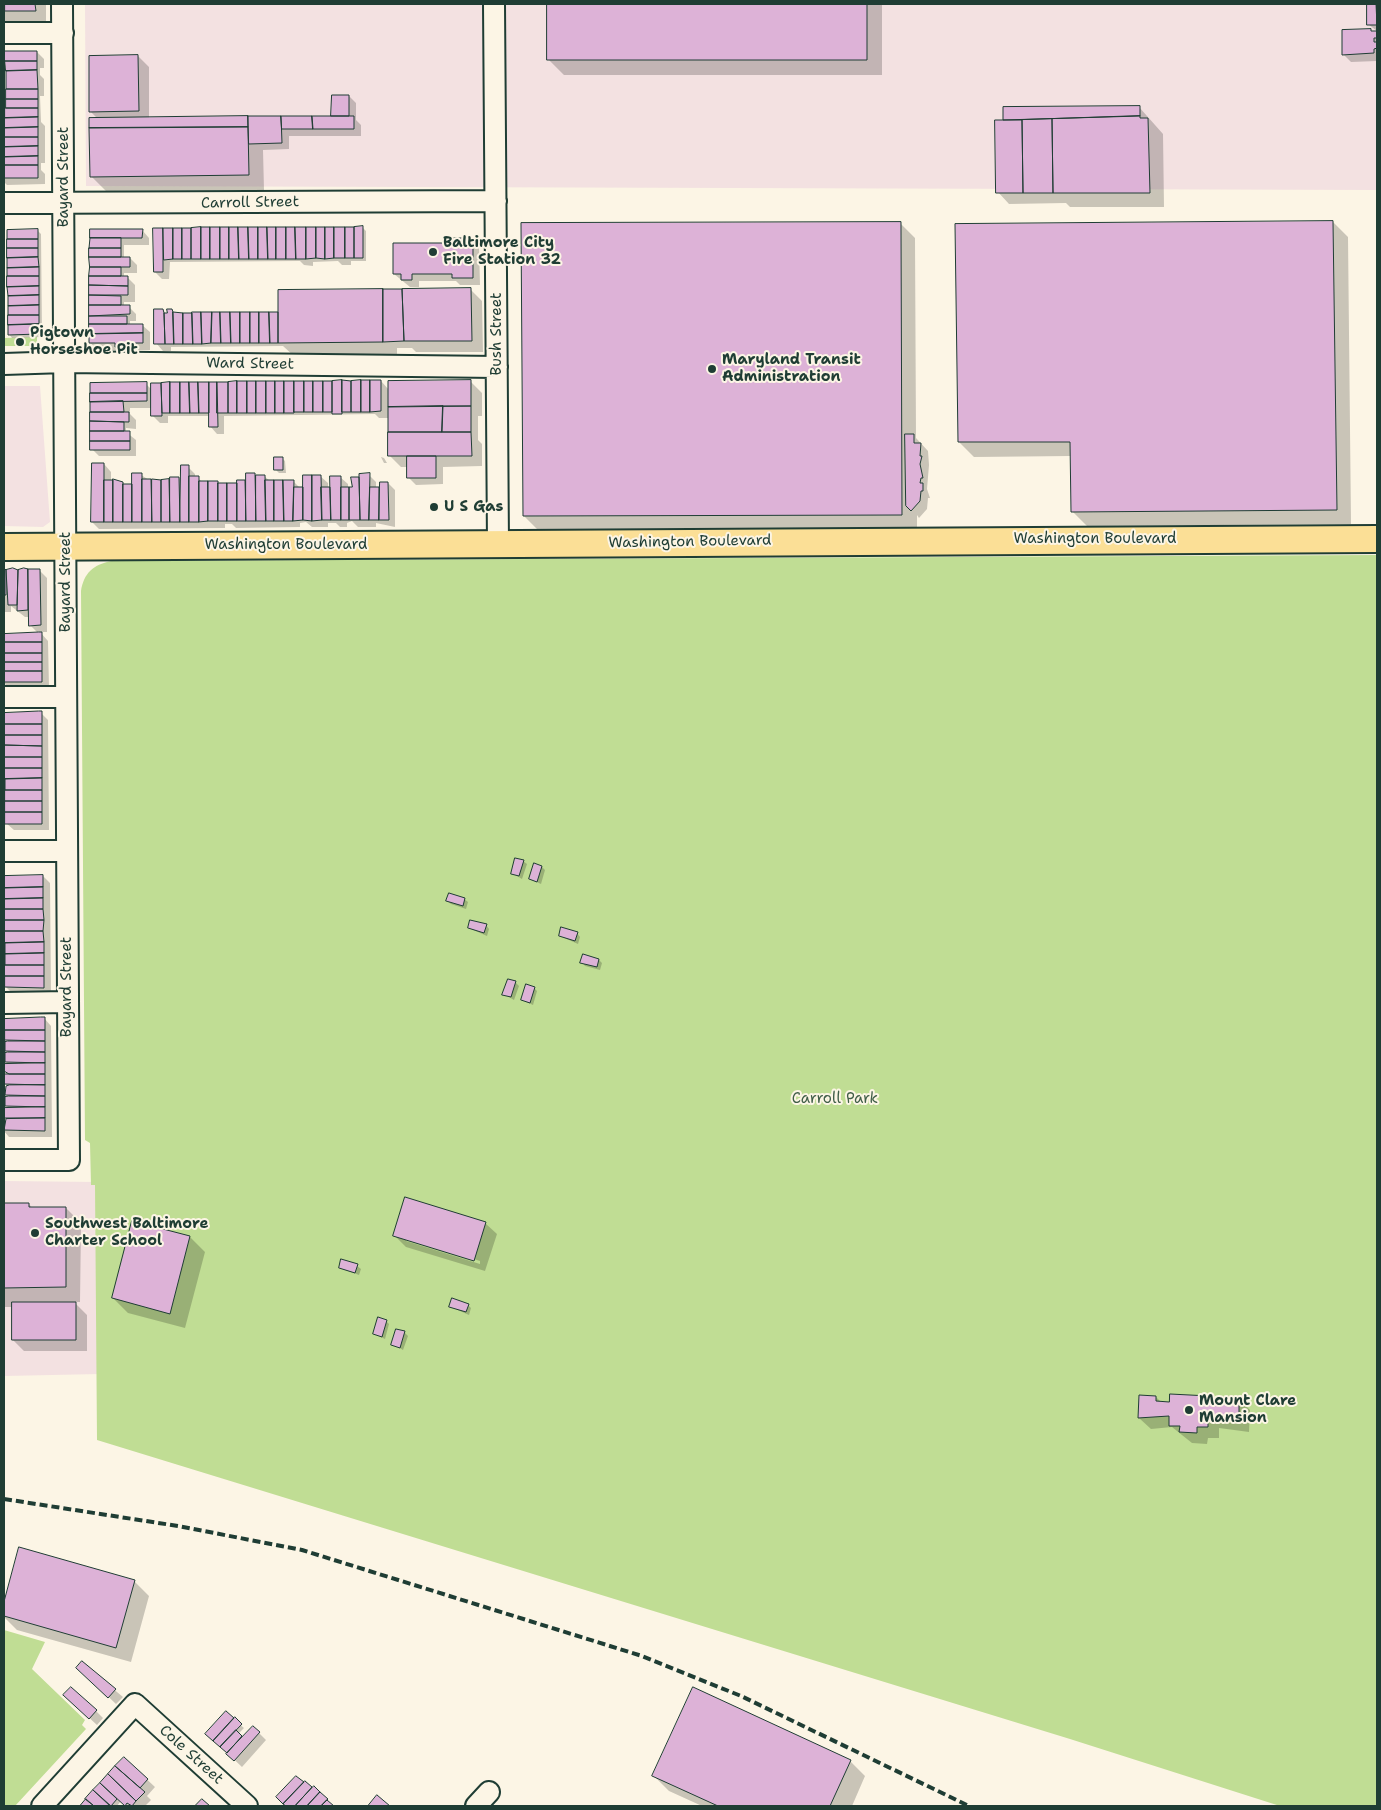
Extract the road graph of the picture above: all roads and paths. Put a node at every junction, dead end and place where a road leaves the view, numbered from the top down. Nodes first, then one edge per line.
1 (62, 4) edge
2 (494, 4) edge
3 (4, 33) edge
4 (63, 33) junction
5 (496, 201) junction
6 (4, 203) edge
7 (64, 204) junction
8 (65, 362) junction
9 (4, 364) edge
10 (497, 367) junction
11 (1377, 539) edge
12 (498, 544) junction
13 (67, 546) junction
14 (4, 547) edge
15 (4, 696) edge
16 (66, 697) junction
17 (4, 851) edge
18 (66, 851) junction
19 (68, 1002) junction
20 (4, 1003) edge
21 (4, 1160) edge
22 (42, 1806) edge
23 (247, 1806) edge

1 - 4 street, Bayard Street
2 - 5 street, Bush Street
3 - 4 street
4 - 7 street, Bayard Street
5 - 7 street, Carroll Street
5 - 10 street, Bush Street
6 - 7 street, Carroll Street
7 - 8 street, Bayard Street
8 - 9 street, Ward Street
8 - 10 street, Ward Street
8 - 13 street, Bayard Street
10 - 12 street, Bush Street
11 - 12 main road, Washington Boulevard
12 - 13 main road, Washington Boulevard
13 - 14 main road, Washington Boulevard
13 - 16 street, Bayard Street
15 - 16 street
16 - 18 street, Bayard Street
17 - 18 street
18 - 19 street, Bayard Street
19 - 20 street
19 - 21 street, Bayard Street
22 - 23 street, Cole Street

